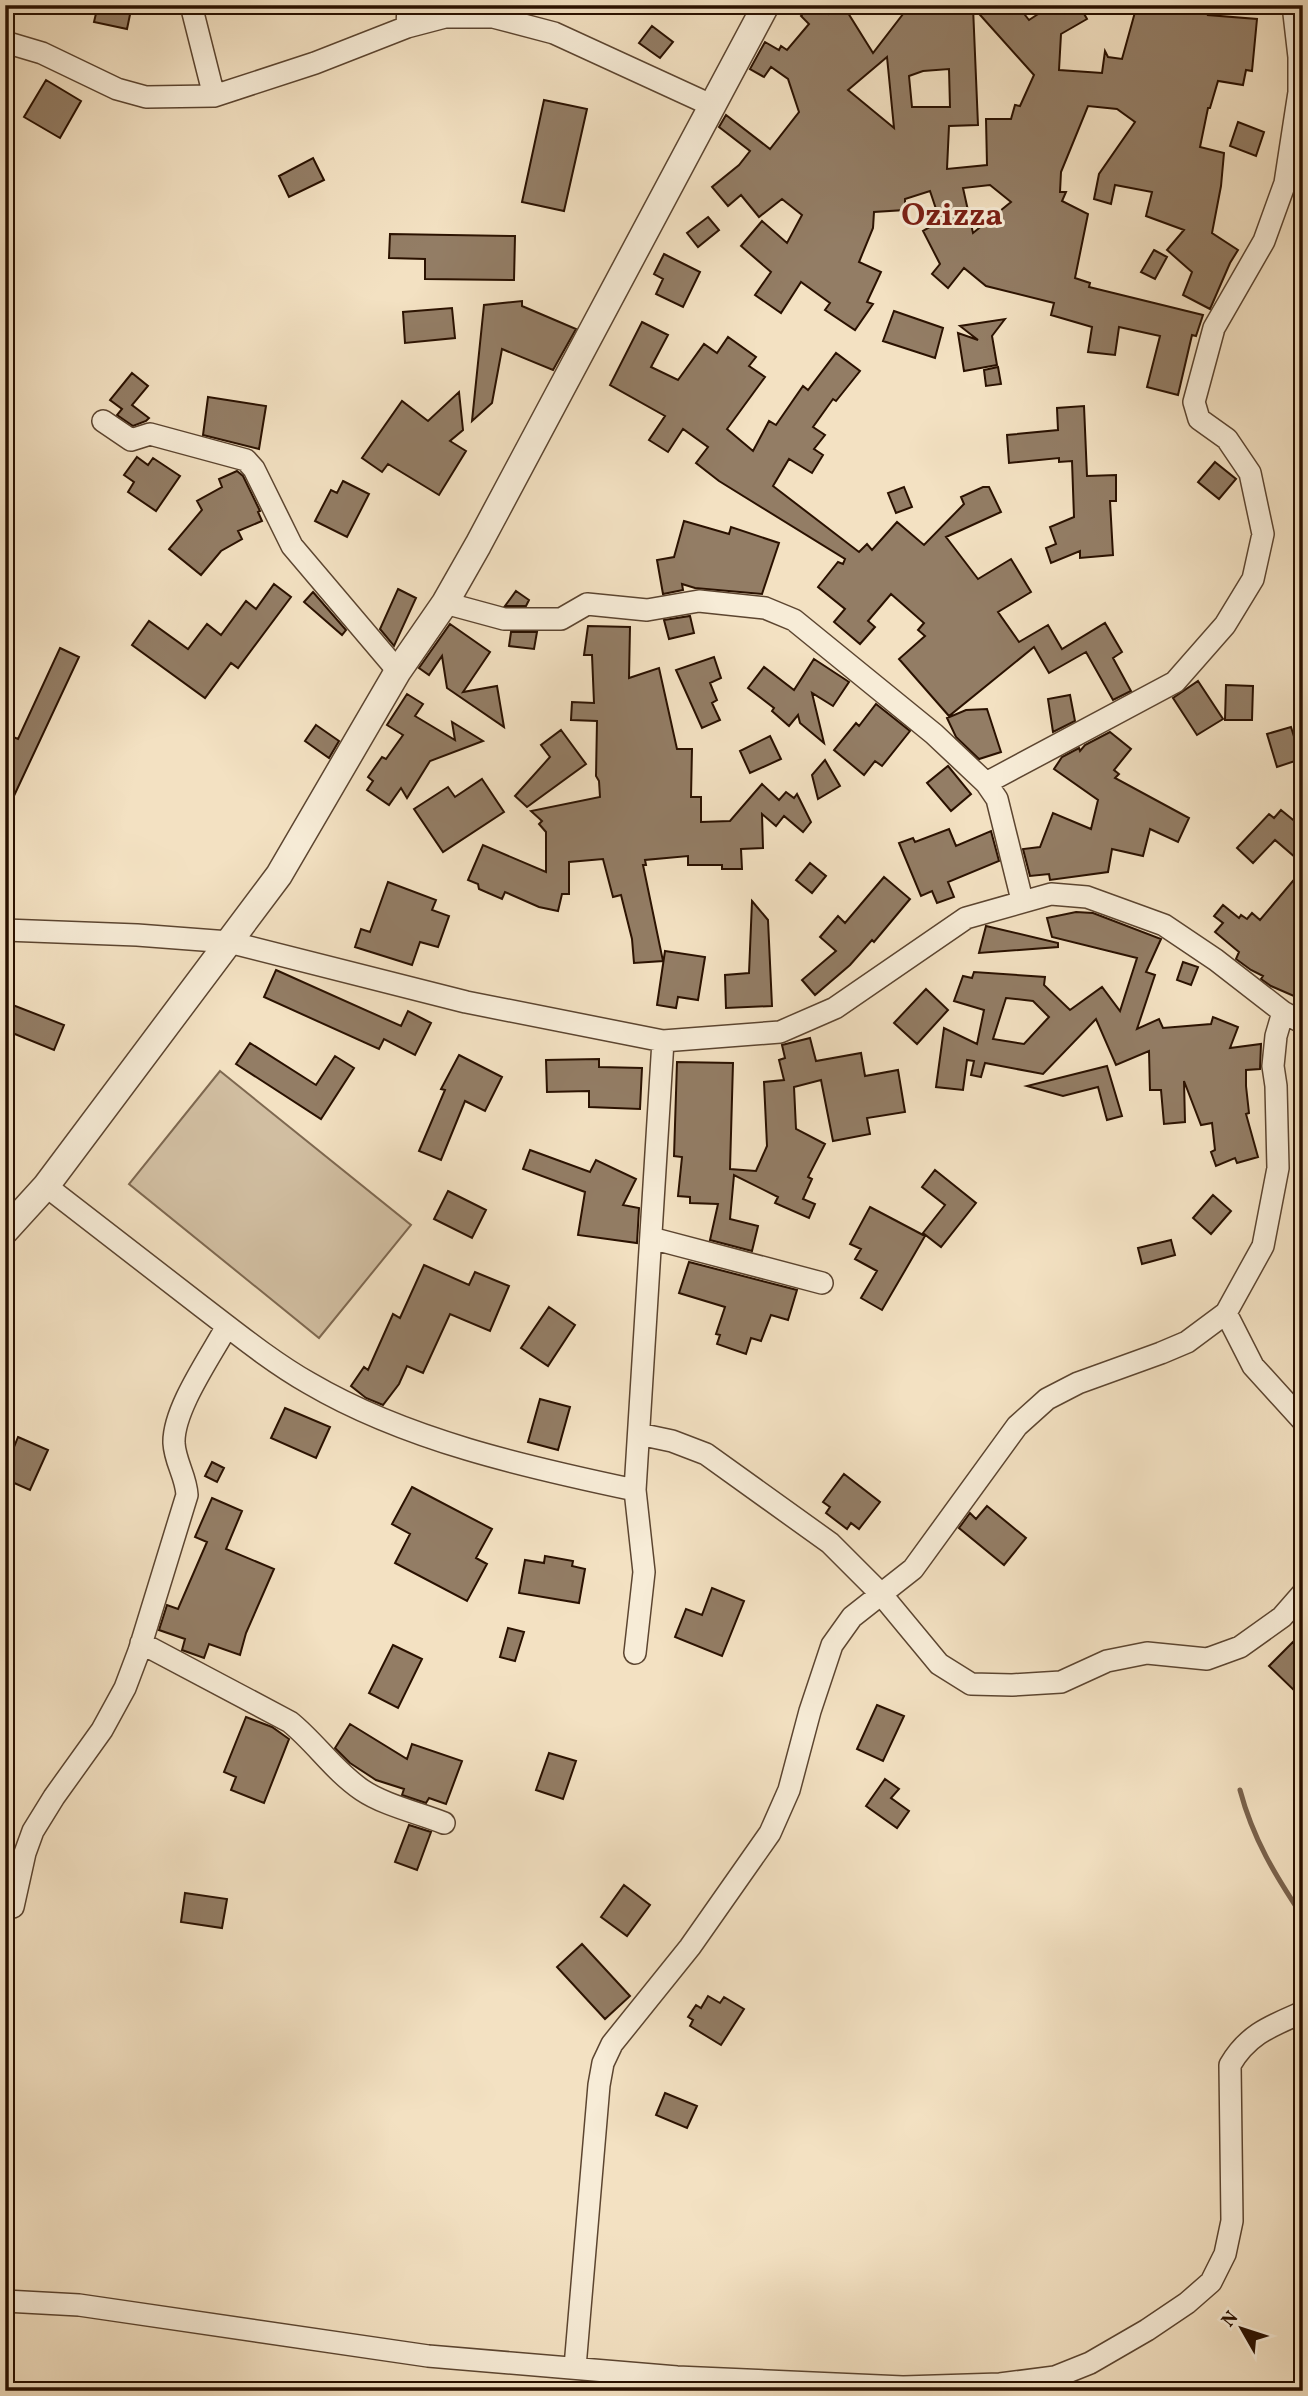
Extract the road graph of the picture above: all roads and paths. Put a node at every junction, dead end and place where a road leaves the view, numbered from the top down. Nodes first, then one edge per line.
1 (191, 5) edge
2 (408, 5) edge
3 (766, 5) edge
4 (1293, 5) edge
5 (407, 27) junction
6 (5, 42) edge
7 (214, 96) junction
8 (713, 106) junction
9 (103, 421) dead end
10 (445, 603) junction
11 (398, 671) junction
12 (986, 783) junction
13 (1022, 900) junction
14 (5, 930) edge
15 (229, 942) junction
16 (1283, 1012) junction
17 (1303, 1023) edge
18 (663, 1041) junction
19 (46, 1186) junction
20 (5, 1231) edge
21 (651, 1238) junction
22 (822, 1283) dead end
23 (1226, 1313) junction
24 (228, 1325) junction
25 (1303, 1421) edge
26 (639, 1434) junction
27 (635, 1490) junction
28 (1303, 1593) edge
29 (881, 1594) junction
30 (141, 1643) junction
31 (635, 1653) dead end
32 (444, 1823) dead end
33 (13, 1907) dead end
34 (1303, 2012) edge
35 (5, 2301) edge
36 (576, 2367) junction

1 - 7 street
2 - 5 street
3 - 8 street
4 - 12 street
5 - 7 street
5 - 8 street
6 - 7 street
8 - 10 street
9 - 11 street
10 - 11 street
10 - 12 street
11 - 15 street
12 - 13 street
13 - 16 street
13 - 18 street
14 - 15 street
15 - 18 street
15 - 19 street
16 - 17 street
16 - 23 street
18 - 21 street
19 - 20 street
19 - 24 street
21 - 22 street
21 - 26 street
23 - 25 street
23 - 29 street
24 - 27 street
24 - 30 street
26 - 27 street
26 - 29 street
27 - 31 street
28 - 29 street
29 - 36 street
30 - 32 street
30 - 33 street
34 - 36 street
35 - 36 street

